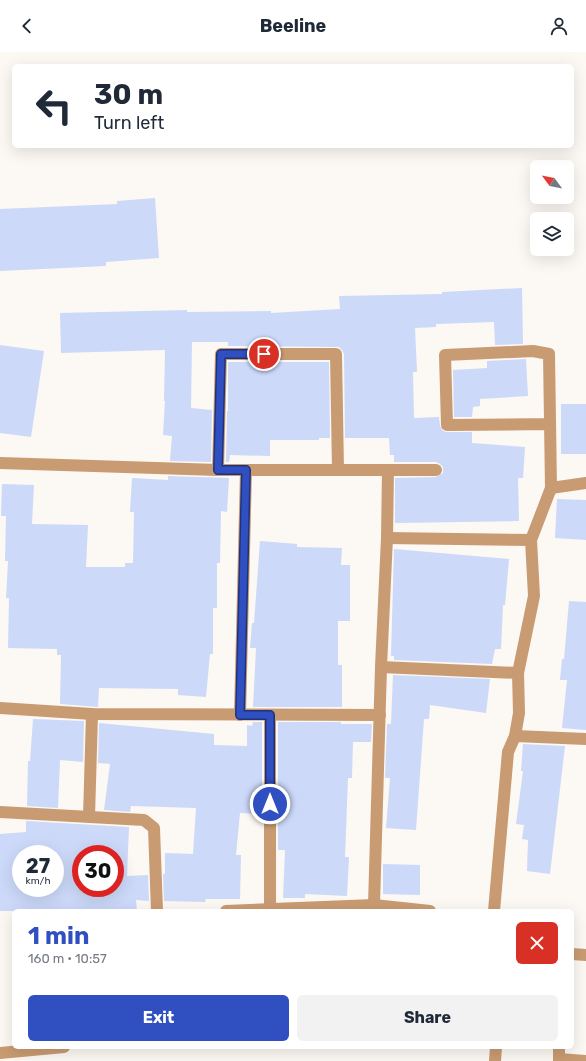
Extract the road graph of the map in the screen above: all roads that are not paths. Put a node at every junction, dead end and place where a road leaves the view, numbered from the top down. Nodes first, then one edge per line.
1 (550, 424) junction
2 (0, 463) edge
3 (218, 470) junction
4 (246, 470) junction
5 (338, 470) junction
6 (388, 470) junction
7 (436, 470) dead end
8 (586, 483) edge
9 (551, 488) junction
10 (387, 538) junction
11 (531, 540) junction
12 (381, 667) junction
13 (518, 673) junction
14 (0, 708) edge
15 (92, 714) junction
16 (240, 715) junction
17 (270, 715) junction
18 (380, 715) junction
19 (515, 736) junction
20 (586, 739) edge
21 (0, 812) edge
22 (89, 817) junction
23 (374, 905) junction
24 (158, 909) edge
25 (270, 909) edge
26 (313, 909) edge
27 (411, 909) edge
28 (494, 909) edge
29 (574, 954) edge
30 (586, 955) edge
31 (34, 1049) edge
32 (496, 1049) edge
33 (0, 1053) edge
34 (559, 1056) edge
35 (495, 1061) edge
36 (586, 1061) edge

1 - 1 street
1 - 9 street
2 - 3 street
3 - 4 street
3 - 5 street
4 - 5 street
4 - 16 street
5 - 6 street
6 - 7 street
6 - 10 street
8 - 9 street
9 - 11 street
10 - 11 street
10 - 12 street
11 - 13 street
12 - 13 street
12 - 18 street
13 - 19 street
14 - 15 street
15 - 16 street
15 - 22 street
16 - 17 street
17 - 18 street
17 - 25 street
18 - 23 street
19 - 20 street
19 - 28 street
21 - 22 street
22 - 24 street
23 - 26 street
23 - 27 street
29 - 30 street
31 - 33 street
32 - 35 street
34 - 36 street

